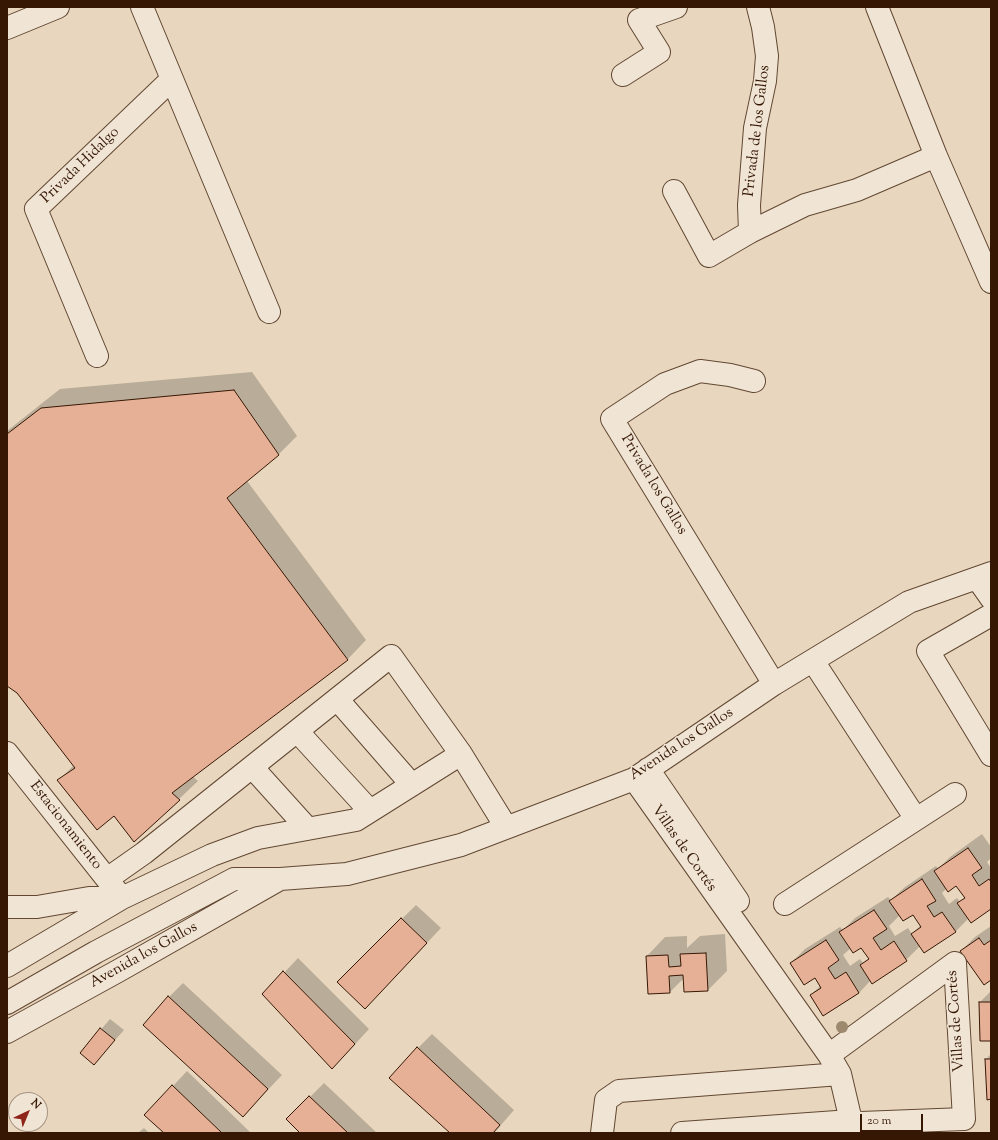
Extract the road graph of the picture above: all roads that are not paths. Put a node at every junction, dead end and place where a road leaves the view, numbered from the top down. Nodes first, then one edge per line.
1 (58, 7) edge
2 (142, 7) edge
3 (676, 7) edge
4 (758, 7) edge
5 (877, 7) edge
6 (7, 28) edge
7 (623, 75) dead end
8 (171, 80) junction
9 (936, 156) junction
10 (674, 191) dead end
11 (750, 232) junction
12 (991, 282) edge
13 (269, 312) dead end
14 (97, 356) dead end
15 (754, 381) dead end
16 (984, 576) edge
17 (991, 598) edge
18 (991, 615) edge
19 (813, 661) junction
20 (774, 684) junction
21 (337, 699) junction
22 (297, 731) junction
23 (988, 742) edge
24 (7, 754) edge
25 (460, 754) junction
26 (252, 767) junction
27 (641, 774) junction
28 (412, 785) junction
29 (955, 794) dead end
30 (370, 811) junction
31 (916, 819) junction
32 (506, 827) junction
33 (308, 828) junction
34 (107, 879) junction
35 (280, 879) junction
36 (122, 898) junction
37 (785, 904) dead end
38 (7, 907) edge
39 (7, 966) edge
40 (7, 1003) edge
41 (7, 1032) edge
42 (836, 1060) junction
43 (852, 1127) edge
44 (602, 1133) edge
45 (682, 1133) edge

1 - 6 street
2 - 8 street
3 - 7 street
4 - 11 street, Privada de los Gallos
5 - 9 street
8 - 13 street
8 - 14 street, Privada Hidalgo
9 - 11 street
9 - 12 street
10 - 11 street
15 - 20 street, Privada los Gallos
16 - 17 street
16 - 19 street, Avenida los Gallos
18 - 23 street
19 - 20 street, Avenida los Gallos
19 - 31 street
20 - 27 street, Avenida los Gallos
21 - 22 street
21 - 25 street
21 - 28 street
22 - 26 street
22 - 30 street
24 - 34 street, Estacionamiento
25 - 28 street
25 - 32 street
26 - 33 street
26 - 34 street
27 - 32 street, Avenida los Gallos
27 - 42 street, Villas de Cortés
28 - 30 street
29 - 31 street
30 - 33 street
31 - 37 street
32 - 35 street, Avenida los Gallos
33 - 36 street
34 - 36 street, Estacionamiento
35 - 40 street, Avenida los Gallos
35 - 41 street, Avenida los Gallos
36 - 38 street
36 - 39 street
42 - 43 street, Villas de Cortés
42 - 43 street, Villas de Cortés
42 - 44 street
43 - 45 street, Villas de Cortés

